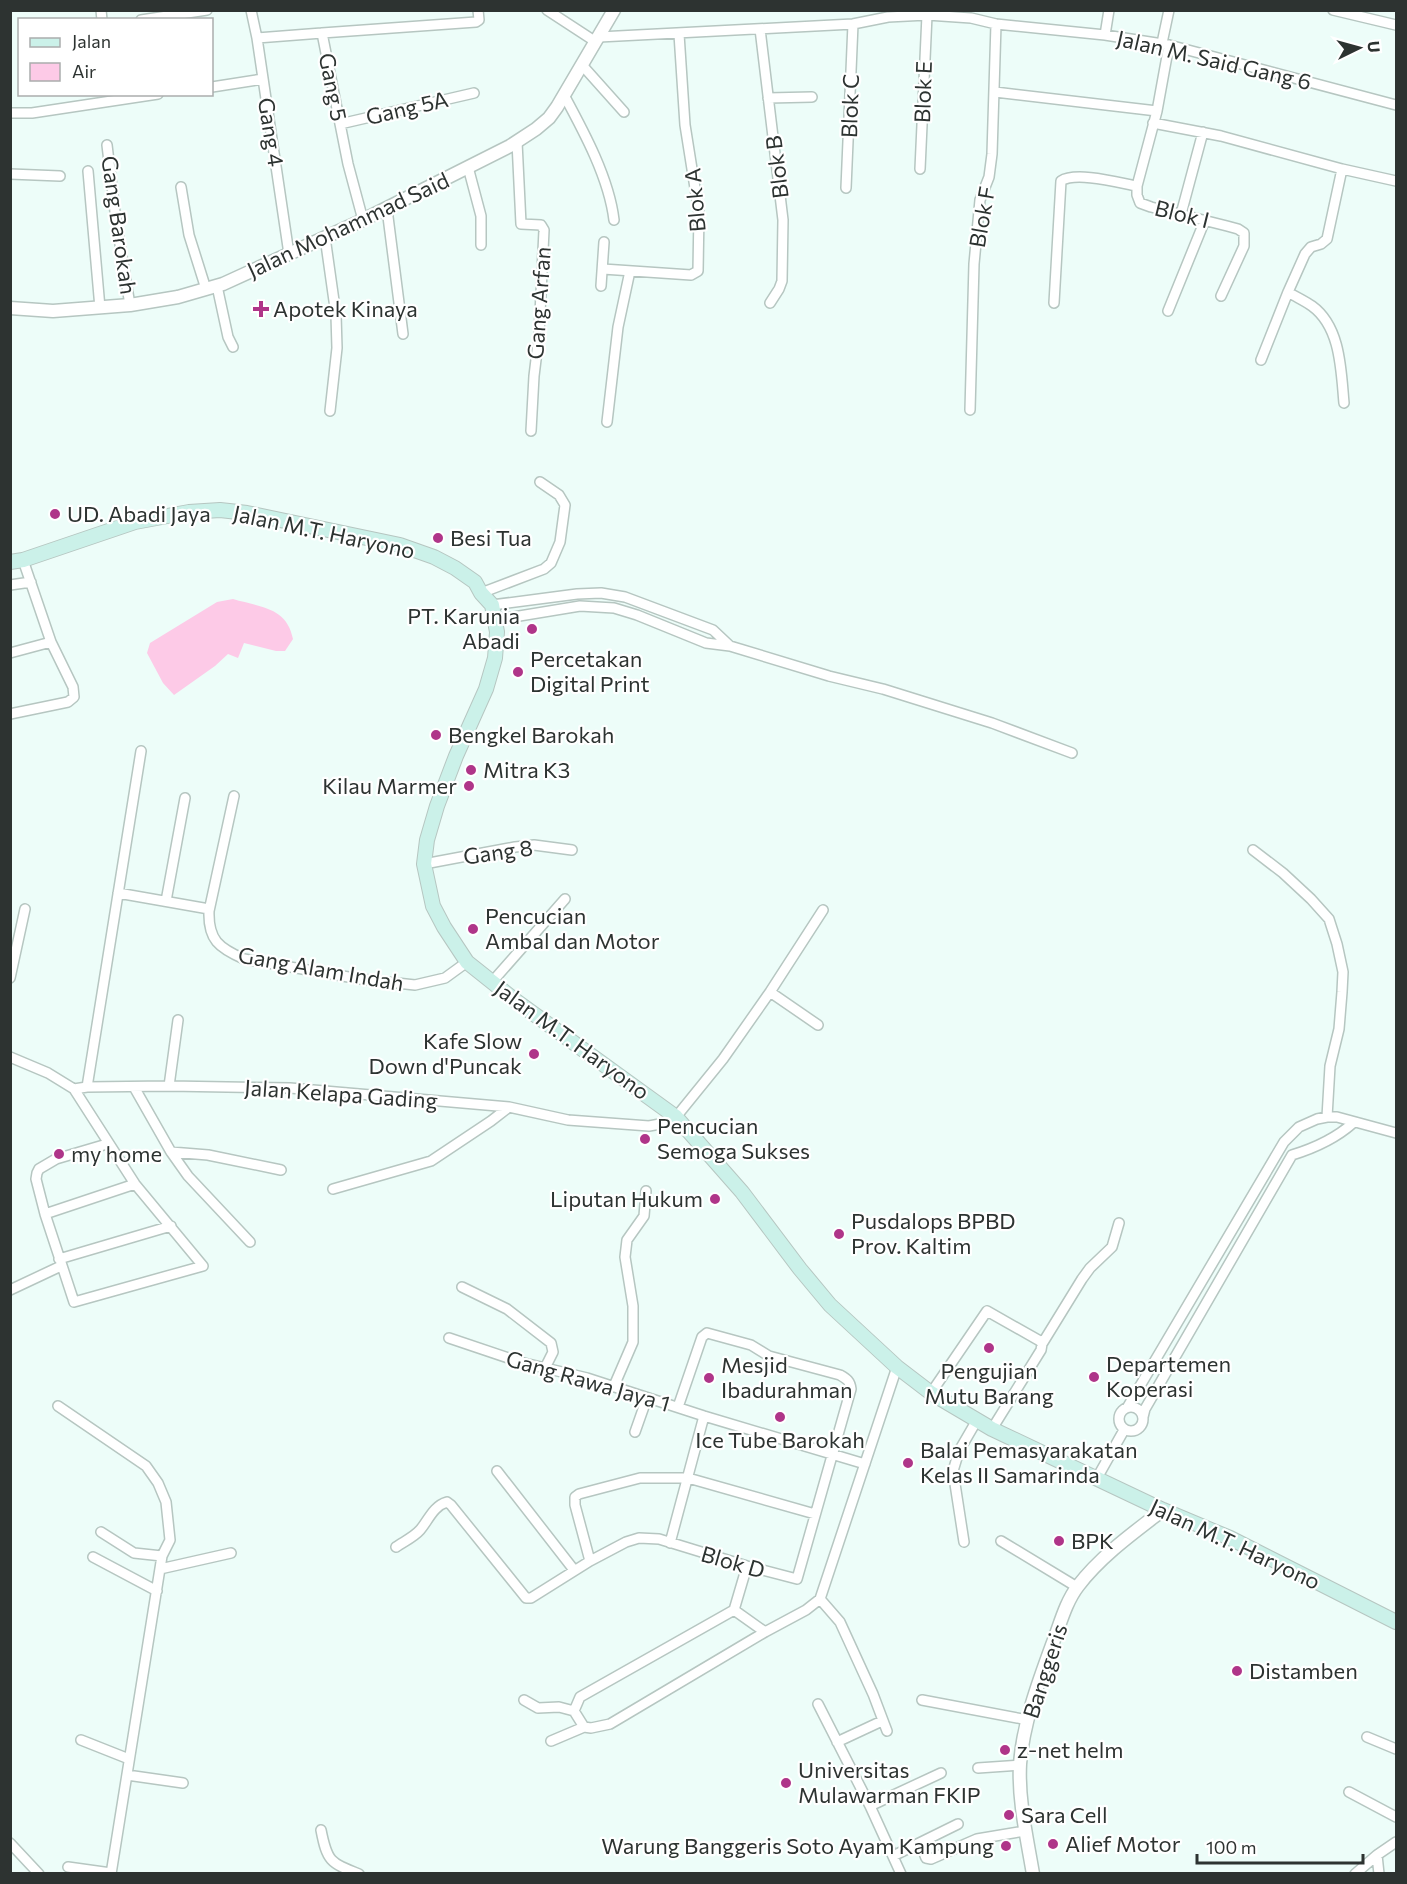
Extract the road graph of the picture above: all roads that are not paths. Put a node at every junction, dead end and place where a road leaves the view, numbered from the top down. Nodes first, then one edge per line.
1 (207, 10) edge
2 (251, 10) edge
3 (478, 10) edge
4 (547, 10) edge
5 (614, 10) edge
6 (1109, 10) edge
7 (1169, 10) edge
8 (1333, 10) edge
9 (888, 14) edge
10 (927, 15) junction
11 (154, 18) edge
12 (853, 24) junction
13 (996, 24) junction
14 (1396, 25) edge
15 (760, 29) junction
16 (322, 33) junction
17 (679, 34) junction
18 (1105, 35) junction
19 (257, 38) junction
20 (597, 40) junction
21 (1166, 44) junction
22 (582, 65) junction
23 (263, 79) junction
24 (213, 87) edge
25 (995, 92) junction
26 (474, 93) dead end
27 (564, 95) junction
28 (145, 96) edge
29 (812, 97) dead end
30 (768, 98) junction
31 (1396, 105) edge
32 (1157, 111) junction
33 (624, 112) dead end
34 (10, 113) edge
35 (1153, 123) junction
36 (340, 124) junction
37 (1203, 132) junction
38 (517, 142) junction
39 (107, 145) dead end
40 (468, 167) junction
41 (920, 169) dead end
42 (1342, 169) junction
43 (88, 171) dead end
44 (10, 174) edge
45 (60, 176) dead end
46 (1396, 181) edge
47 (1137, 186) junction
48 (181, 187) dead end
49 (846, 188) dead end
50 (387, 209) junction
51 (1182, 214) junction
52 (363, 220) junction
53 (614, 220) dead end
54 (1205, 220) junction
55 (325, 237) junction
56 (604, 242) dead end
57 (481, 245) dead end
58 (289, 254) junction
59 (603, 269) junction
60 (630, 271) junction
61 (601, 286) dead end
62 (211, 288) junction
63 (1288, 292) junction
64 (1221, 296) dead end
65 (771, 303) dead end
66 (1054, 303) dead end
67 (130, 305) junction
68 (10, 308) edge
69 (100, 308) junction
70 (1168, 311) dead end
71 (403, 334) dead end
72 (233, 347) dead end
73 (1261, 360) dead end
74 (1344, 403) dead end
75 (970, 410) dead end
76 (330, 411) dead end
77 (607, 422) dead end
78 (531, 431) dead end
79 (540, 482) dead end
80 (17, 561) edge
81 (31, 582) junction
82 (10, 585) edge
83 (481, 593) junction
84 (492, 605) junction
85 (495, 620) junction
86 (51, 642) junction
87 (729, 646) junction
88 (10, 653) edge
89 (10, 714) edge
90 (141, 751) dead end
91 (1072, 753) dead end
92 (234, 796) dead end
93 (186, 798) dead end
94 (572, 850) dead end
95 (1253, 850) dead end
96 (424, 864) junction
97 (118, 893) junction
98 (565, 899) dead end
99 (166, 901) junction
100 (25, 909) dead end
101 (209, 909) junction
102 (823, 910) dead end
103 (467, 962) junction
104 (10, 978) edge
105 (492, 982) junction
106 (770, 992) junction
107 (178, 1020) dead end
108 (818, 1025) dead end
109 (10, 1057) edge
110 (169, 1086) junction
111 (87, 1087) junction
112 (134, 1087) junction
113 (74, 1089) junction
114 (509, 1107) junction
115 (676, 1117) junction
116 (1327, 1117) junction
117 (1353, 1123) junction
118 (1396, 1133) edge
119 (107, 1144) junction
120 (1282, 1145) junction
121 (171, 1152) junction
122 (1292, 1155) junction
123 (280, 1170) dead end
124 (135, 1184) junction
125 (333, 1189) dead end
126 (646, 1191) dead end
127 (45, 1214) junction
128 (1119, 1223) dead end
129 (171, 1226) junction
130 (249, 1242) dead end
131 (60, 1262) junction
132 (462, 1287) dead end
133 (10, 1290) edge
134 (448, 1338) dead end
135 (1042, 1344) junction
136 (897, 1367) junction
137 (545, 1368) junction
138 (614, 1386) junction
139 (932, 1393) junction
140 (647, 1398) junction
141 (58, 1406) dead end
142 (678, 1407) junction
143 (1127, 1408) junction
144 (1144, 1413) junction
145 (704, 1416) junction
146 (977, 1420) junction
147 (992, 1429) junction
148 (1124, 1430) junction
149 (635, 1432) dead end
150 (831, 1452) junction
151 (865, 1464) junction
152 (497, 1471) dead end
153 (688, 1478) junction
154 (1097, 1478) junction
155 (1163, 1510) junction
156 (815, 1514) junction
157 (101, 1532) dead end
158 (1001, 1541) dead end
159 (964, 1542) dead end
160 (670, 1543) junction
161 (396, 1547) dead end
162 (231, 1553) dead end
163 (162, 1556) junction
164 (93, 1557) dead end
165 (590, 1561) junction
166 (747, 1566) junction
167 (160, 1569) junction
168 (574, 1570) junction
169 (1077, 1587) junction
170 (157, 1591) junction
171 (820, 1599) junction
172 (734, 1610) junction
173 (1396, 1622) edge
174 (765, 1632) junction
175 (524, 1700) dead end
176 (921, 1700) dead end
177 (818, 1704) dead end
178 (574, 1711) junction
179 (882, 1720) junction
180 (1028, 1720) junction
181 (584, 1727) junction
182 (887, 1731) dead end
183 (1367, 1737) dead end
184 (81, 1740) dead end
185 (551, 1741) dead end
186 (837, 1742) junction
187 (1396, 1749) edge
188 (129, 1759) junction
189 (1020, 1765) junction
190 (978, 1768) dead end
191 (941, 1773) dead end
192 (127, 1775) junction
193 (183, 1783) dead end
194 (1349, 1792) dead end
195 (870, 1806) junction
196 (1396, 1818) edge
197 (958, 1824) dead end
198 (321, 1830) dead end
199 (1025, 1830) junction
200 (1396, 1842) edge
201 (10, 1843) edge
202 (920, 1843) junction
203 (1377, 1855) junction
204 (893, 1856) junction
205 (68, 1867) dead end
206 (111, 1873) edge
207 (39, 1874) edge
208 (359, 1874) edge
209 (902, 1874) edge
210 (1033, 1874) edge
211 (1355, 1874) edge
212 (1379, 1874) edge

1 - 11 street
2 - 19 street, Gang 4
3 - 16 street, Gang 5
4 - 20 street
5 - 20 street, Jalan Mohammad Said
6 - 18 street
7 - 21 street, Blok I
8 - 14 street
9 - 10 street, Jalan M. Said Gang 6
9 - 12 street, Jalan M. Said Gang 6
10 - 13 street, Jalan M. Said Gang 6
10 - 41 street, Blok E
12 - 15 street, Jalan M. Said Gang 6
12 - 49 street, Blok C
13 - 18 street, Jalan M. Said Gang 6
13 - 25 street, Blok F
15 - 17 street, Jalan M. Said Gang 6
15 - 30 street, Blok B
16 - 19 street
16 - 36 street, Gang 5
17 - 20 street, Jalan M. Said Gang 6
17 - 60 street, Blok A
18 - 21 street, Jalan M. Said Gang 6
19 - 23 street, Gang 4
20 - 22 street, Jalan Mohammad Said
21 - 31 street, Jalan M. Said Gang 6
21 - 32 street, Blok I
22 - 27 street, Jalan Mohammad Said
22 - 33 street
23 - 24 street
23 - 58 street, Gang 4
25 - 32 street
25 - 75 street, Blok F
26 - 36 street, Gang 5A
27 - 38 street, Jalan Mohammad Said
27 - 53 street
28 - 34 street
29 - 30 street
30 - 65 street, Blok B
32 - 35 street, Blok I
35 - 37 street
35 - 47 street, Blok I
36 - 52 street, Gang 5
37 - 42 street
37 - 51 street
38 - 40 street, Jalan Mohammad Said
38 - 78 street, Gang Arfan
39 - 67 street, Gang Barokah
40 - 50 street, Jalan Mohammad Said
40 - 57 street
42 - 46 street
42 - 63 street
43 - 69 street
44 - 45 street
47 - 51 street, Blok I
47 - 66 street
48 - 62 street
50 - 52 street, Jalan Mohammad Said
50 - 71 street
51 - 54 street, Blok I
52 - 55 street, Jalan Mohammad Said
54 - 64 street, Blok I
54 - 70 street
55 - 58 street, Jalan Mohammad Said
55 - 76 street
56 - 59 street
58 - 62 street, Jalan Mohammad Said
59 - 60 street, Blok A
59 - 61 street
60 - 77 street
62 - 67 street, Jalan Mohammad Said
62 - 72 street
63 - 73 street
63 - 74 street
67 - 69 street, Jalan Mohammad Said
68 - 69 street, Jalan Mohammad Said
79 - 83 street
80 - 81 street
80 - 83 main road, Jalan M.T. Haryono
81 - 82 street
81 - 86 street
83 - 84 main road, Jalan M.T. Haryono
84 - 85 main road, Jalan M.T. Haryono
84 - 87 street
85 - 87 street
85 - 96 main road, Jalan M.T. Haryono
86 - 88 street
86 - 89 street
87 - 91 street
90 - 97 street
92 - 101 street, Gang Alam Indah
93 - 99 street
94 - 96 street, Gang 8
95 - 116 street
96 - 103 main road, Jalan M.T. Haryono
97 - 99 street
97 - 111 street
98 - 105 street
99 - 101 street
100 - 104 street
101 - 103 street, Gang Alam Indah
102 - 106 street
103 - 105 main road, Jalan M.T. Haryono
105 - 115 main road, Jalan M.T. Haryono
106 - 108 street
106 - 115 street
107 - 110 street
109 - 113 street
110 - 112 street, Jalan Kelapa Gading
110 - 114 street, Jalan Kelapa Gading
111 - 112 street, Jalan Kelapa Gading
111 - 113 street, Jalan Kelapa Gading
112 - 121 street
113 - 119 street
114 - 115 street, Jalan Kelapa Gading
114 - 125 street
115 - 136 main road, Jalan M.T. Haryono
116 - 117 street
116 - 120 street
117 - 118 street
117 - 122 street
119 - 124 street
119 - 127 street
120 - 122 street
120 - 143 street
121 - 123 street
121 - 130 street
122 - 144 street
124 - 127 street
124 - 129 street
126 - 138 street
127 - 131 street
128 - 135 street
129 - 131 street
129 - 131 street
131 - 133 street
132 - 137 street
134 - 137 street, Gang Rawa Jaya 1
135 - 139 street
135 - 147 street
136 - 139 main road, Jalan M.T. Haryono
136 - 151 street
137 - 138 street, Gang Rawa Jaya 1
138 - 140 street, Gang Rawa Jaya 1
139 - 146 main road, Jalan M.T. Haryono
140 - 142 street, Gang Rawa Jaya 1
140 - 149 street
141 - 163 street
142 - 145 street, Gang Rawa Jaya 1
142 - 150 street
143 - 144 street
143 - 148 street
144 - 148 street
145 - 150 street, Gang Rawa Jaya 1
145 - 153 street
146 - 147 main road, Jalan M.T. Haryono
146 - 159 street
147 - 154 main road, Jalan M.T. Haryono
148 - 154 street
150 - 151 street, Gang Rawa Jaya 1
150 - 156 street
151 - 171 street
152 - 168 street
153 - 156 street
153 - 160 street
153 - 165 street
154 - 155 main road, Jalan M.T. Haryono
155 - 169 street, Banggeris
155 - 173 main road, Jalan M.T. Haryono
156 - 166 street, Blok D
157 - 163 street
158 - 169 street
160 - 165 street, Blok D
160 - 166 street, Blok D
161 - 168 street, Blok D
162 - 167 street
163 - 167 street
164 - 170 street
165 - 168 street, Blok D
166 - 172 street
167 - 170 street
169 - 180 street, Banggeris
170 - 188 street
171 - 174 street
171 - 179 street
172 - 174 street
172 - 178 street
174 - 181 street
175 - 178 street
176 - 180 street
177 - 186 street
178 - 181 street
179 - 182 street
179 - 186 street
180 - 189 street, Banggeris
181 - 185 street
183 - 187 street
184 - 188 street
186 - 195 street
188 - 192 street
189 - 190 street
189 - 199 street, Banggeris
191 - 195 street
192 - 193 street
192 - 206 street
194 - 196 street
195 - 204 street
197 - 202 street
198 - 208 street
199 - 202 street
199 - 210 street, Banggeris
200 - 203 street
201 - 207 street
202 - 204 street
203 - 211 street
203 - 212 street
204 - 209 street
205 - 206 street

